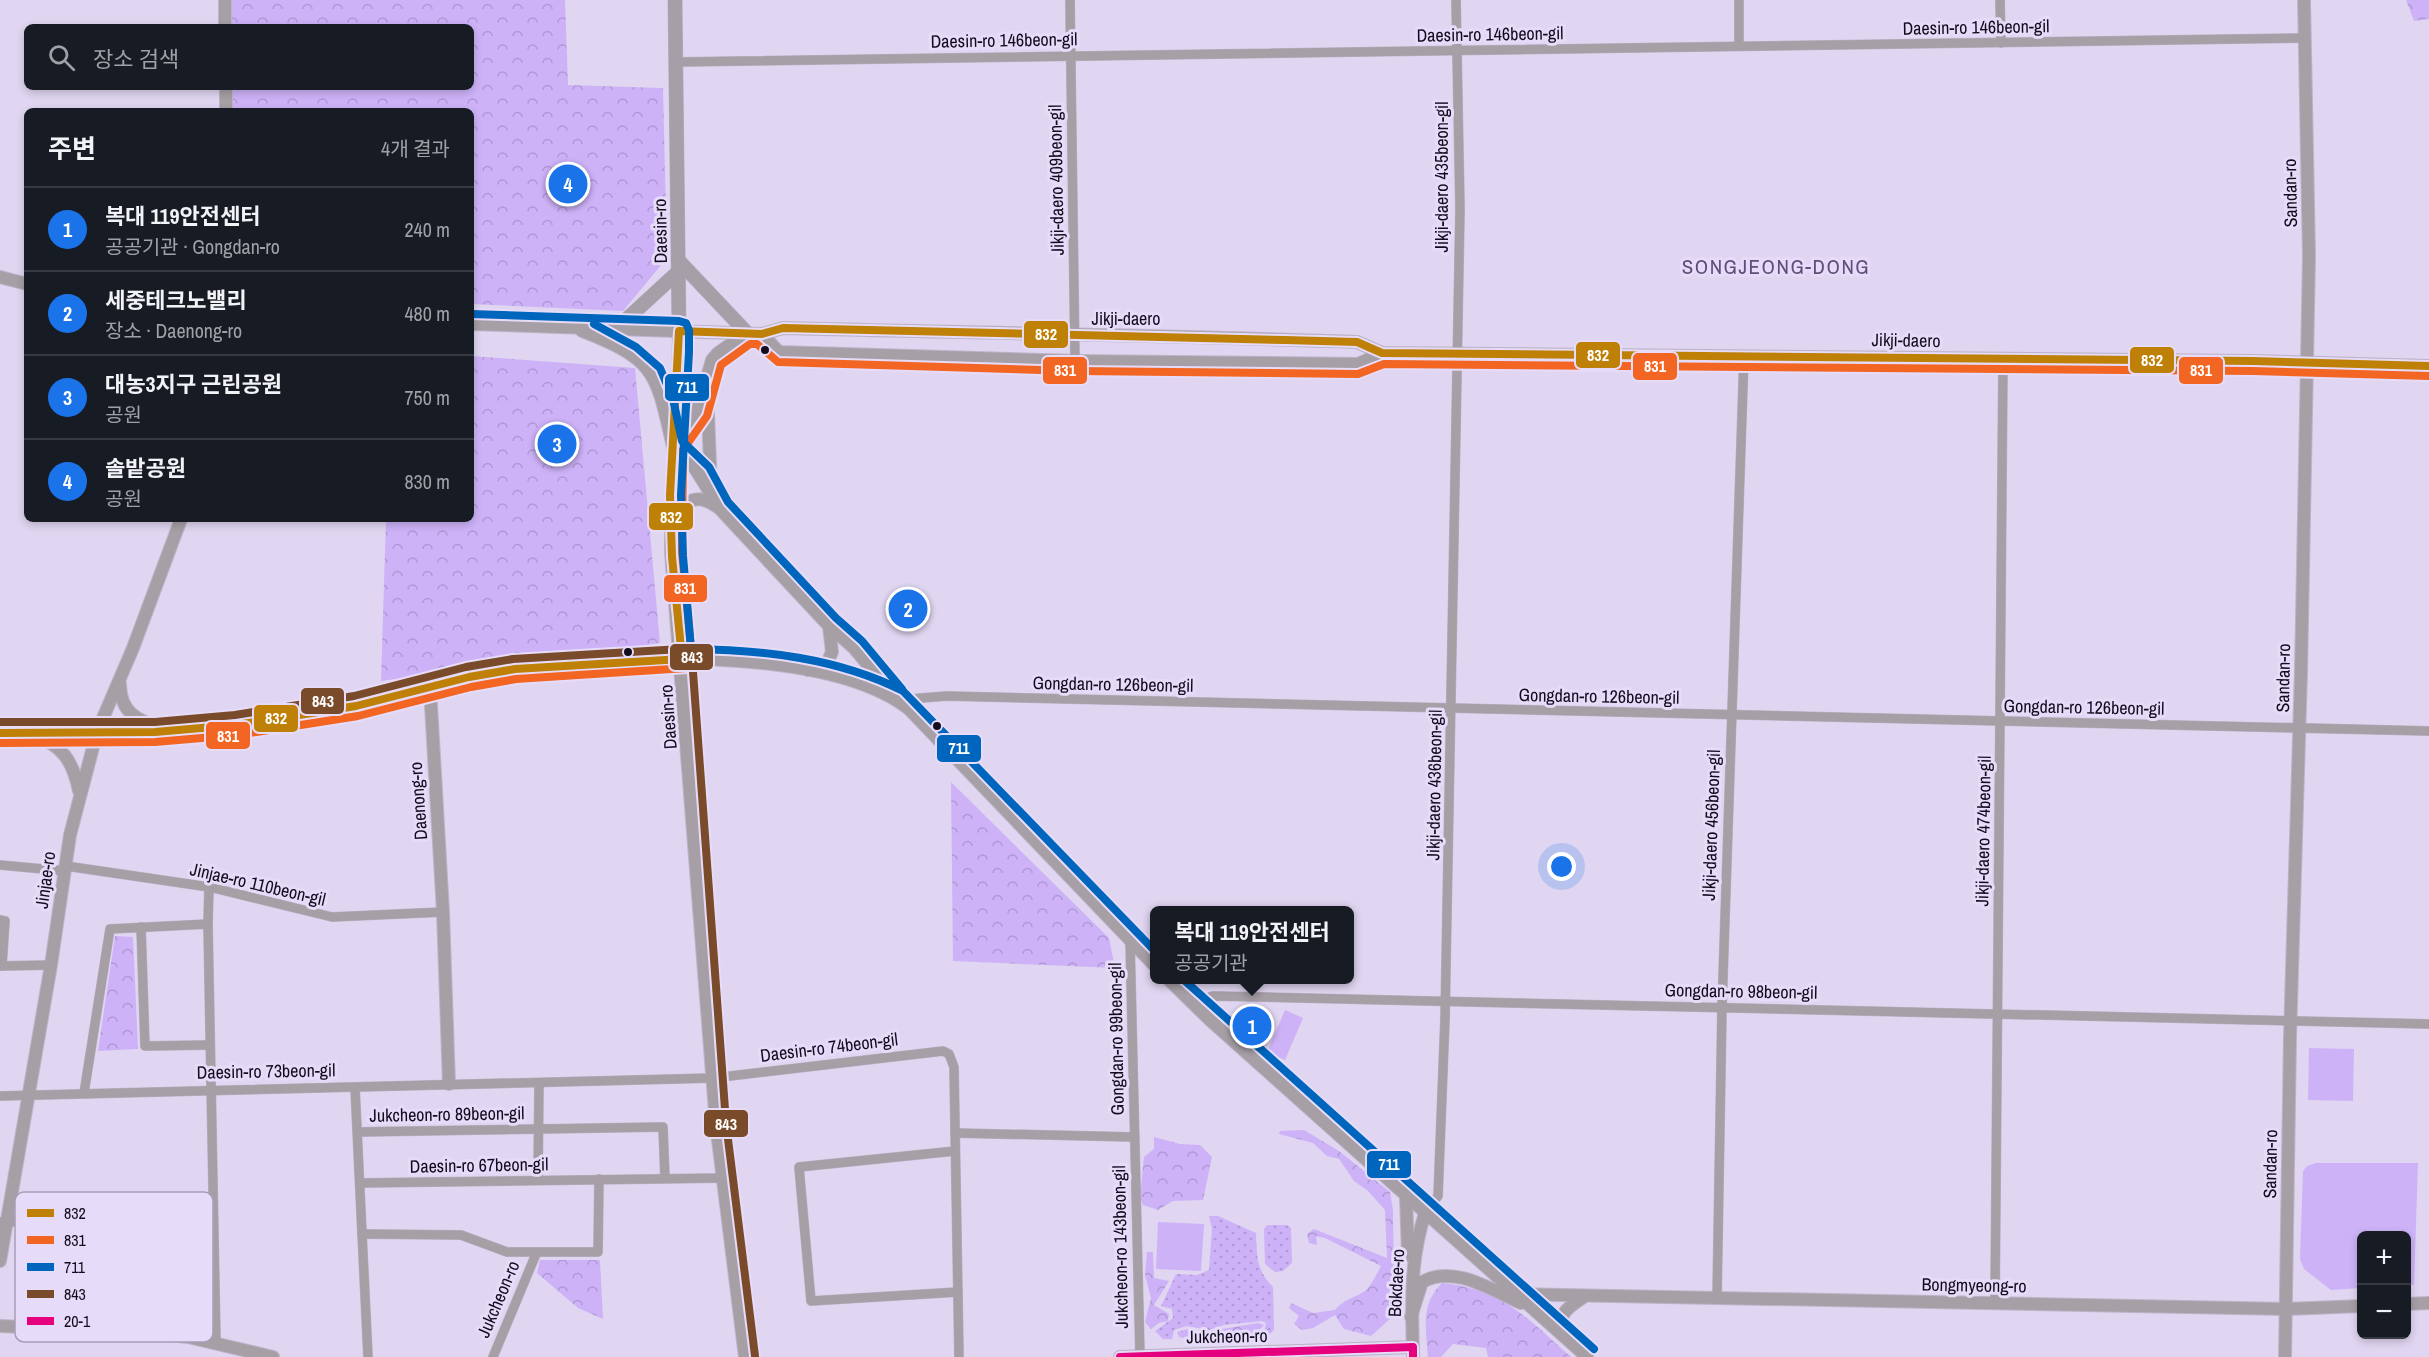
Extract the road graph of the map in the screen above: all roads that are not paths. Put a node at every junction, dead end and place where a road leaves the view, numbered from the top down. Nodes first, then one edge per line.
1 (225, 0) edge
2 (675, 0) edge
3 (1070, 0) edge
4 (1456, 0) edge
5 (1739, 0) edge
6 (2000, 0) edge
7 (2304, 0) edge
8 (225, 24) edge
9 (2304, 38) junction
10 (2001, 43) junction
11 (1739, 46) junction
12 (1456, 51) junction
13 (1071, 56) junction
14 (676, 62) junction
15 (226, 90) edge
16 (226, 108) edge
17 (678, 266) junction
18 (0, 277) edge
19 (24, 283) edge
20 (474, 324) edge
21 (574, 328) junction
22 (616, 329) junction
23 (679, 331) junction
24 (747, 333) junction
25 (762, 334) junction
26 (1074, 336) junction
27 (1382, 353) junction
28 (1456, 353) junction
29 (1744, 354) junction
30 (2003, 360) junction
31 (1075, 361) junction
32 (2307, 364) junction
33 (2429, 366) edge
34 (707, 374) junction
35 (673, 447) junction
36 (711, 491) junction
37 (719, 508) junction
38 (180, 522) edge
39 (671, 552) junction
40 (829, 626) junction
41 (682, 659) junction
42 (805, 670) junction
43 (120, 680) junction
44 (430, 688) junction
45 (897, 700) junction
46 (1452, 709) junction
47 (1732, 716) junction
48 (2001, 722) junction
49 (2299, 728) junction
50 (170, 731) junction
51 (2429, 731) edge
52 (98, 732) junction
53 (0, 733) edge
54 (22, 733) junction
55 (79, 795) junction
56 (0, 865) edge
57 (65, 869) junction
58 (209, 887) junction
59 (443, 912) junction
60 (0, 920) edge
61 (208, 924) junction
62 (141, 927) junction
63 (1130, 940) junction
64 (1150, 960) edge
65 (51, 965) junction
66 (1, 966) edge
67 (1173, 984) edge
68 (1445, 1002) junction
69 (1192, 1003) junction
70 (1722, 1007) junction
71 (1998, 1012) junction
72 (2290, 1020) junction
73 (2429, 1024) edge
74 (210, 1045) junction
75 (713, 1078) junction
76 (538, 1083) junction
77 (449, 1084) junction
78 (355, 1088) junction
79 (210, 1090) junction
80 (84, 1093) junction
81 (0, 1096) edge
82 (29, 1096) junction
83 (538, 1129) junction
84 (357, 1132) junction
85 (955, 1133) junction
86 (1134, 1137) junction
87 (955, 1151) junction
88 (665, 1178) junction
89 (723, 1178) junction
90 (599, 1179) junction
91 (538, 1180) junction
92 (360, 1183) junction
93 (212, 1192) edge
94 (1406, 1196) junction
95 (1425, 1213) junction
96 (3, 1222) edge
97 (362, 1234) junction
98 (213, 1251) edge
99 (536, 1254) junction
100 (0, 1261) edge
101 (958, 1292) junction
102 (1516, 1294) junction
103 (1586, 1295) junction
104 (1717, 1298) junction
105 (1995, 1303) junction
106 (2429, 1303) edge
107 (2411, 1304) edge
108 (2357, 1306) edge
109 (1532, 1308) junction
110 (2286, 1309) junction
111 (1410, 1311) junction
112 (0, 1326) edge
113 (15, 1327) edge
114 (1563, 1335) junction
115 (209, 1342) edge
116 (216, 1343) junction
117 (1413, 1352) edge
118 (1335, 1354) edge
119 (1140, 1356) edge
120 (1176, 1356) edge
121 (273, 1357) edge
122 (368, 1357) edge
123 (493, 1357) edge
124 (746, 1357) edge
125 (959, 1357) edge
126 (1120, 1357) edge
127 (1587, 1357) edge
128 (2285, 1357) edge

1 - 8 street
2 - 14 main road, Daesin-ro
3 - 13 street, Jikji-daero 409beon-gil
4 - 12 street, Jikji-daero 435beon-gil
5 - 11 street
6 - 10 street
7 - 9 street, Sandan-ro
9 - 10 street, Daesin-ro 146beon-gil
9 - 32 street, Sandan-ro
10 - 11 street, Daesin-ro 146beon-gil
11 - 12 street, Daesin-ro 146beon-gil
12 - 13 street, Daesin-ro 146beon-gil
12 - 28 street, Jikji-daero 435beon-gil
13 - 14 street, Daesin-ro 146beon-gil
13 - 26 street, Jikji-daero 409beon-gil
14 - 17 main road, Daesin-ro
15 - 16 street
17 - 22 main road
17 - 23 main road, Daesin-ro
17 - 24 main road
18 - 19 street
20 - 21 street, Jikji-daero
21 - 22 street, Jikji-daero
21 - 35 street
22 - 23 street, Jikji-daero
23 - 24 street, Jikji-daero
23 - 35 street, Daesin-ro
24 - 25 street, Jikji-daero
24 - 34 street
25 - 26 street, Jikji-daero
25 - 31 street, Jikji-daero
26 - 27 street, Jikji-daero
26 - 31 street, Jikji-daero 409beon-gil
27 - 28 street, Jikji-daero
27 - 31 street, Jikji-daero
28 - 29 street, Jikji-daero
28 - 46 street, Jikji-daero 436beon-gil
29 - 30 street, Jikji-daero
29 - 47 street, Jikji-daero 456beon-gil
30 - 32 street, Jikji-daero
30 - 48 street, Jikji-daero 474beon-gil
32 - 33 street, Jikji-daero
32 - 49 street, Sandan-ro
34 - 35 street
34 - 36 street
35 - 36 street
35 - 39 street, Daesin-ro
36 - 37 street
37 - 39 street
37 - 40 street
38 - 43 street, Jinjae-ro
39 - 41 street, Daesin-ro
40 - 42 street
40 - 45 street
41 - 42 street
41 - 44 street
41 - 75 street, Daesin-ro
42 - 45 street
43 - 50 street
43 - 52 street, Jinjae-ro
44 - 50 street
44 - 59 street, Daenong-ro
45 - 46 street, Gongdan-ro 126beon-gil
45 - 63 street
46 - 47 street, Gongdan-ro 126beon-gil
46 - 68 street, Jikji-daero 436beon-gil
47 - 48 street, Gongdan-ro 126beon-gil
47 - 70 street, Jikji-daero 456beon-gil
48 - 49 street, Gongdan-ro 126beon-gil
48 - 71 street, Jikji-daero 474beon-gil
49 - 51 street, Gongdan-ro 126beon-gil
49 - 72 street, Sandan-ro
50 - 52 street
52 - 54 street
52 - 55 street, Jinjae-ro
53 - 54 street
54 - 55 street
55 - 57 street, Jinjae-ro
56 - 57 street, Jinjae-ro 110beon-gil
57 - 58 street, Jinjae-ro 110beon-gil
57 - 65 street, Jinjae-ro
58 - 59 street, Jinjae-ro 110beon-gil
58 - 61 street
59 - 77 street
60 - 66 street
61 - 62 street
61 - 74 street
62 - 74 street
62 - 80 street
63 - 64 street
63 - 86 street, Gongdan-ro 99beon-gil
65 - 66 street
65 - 82 street, Jinjae-ro
67 - 69 street
68 - 69 street, Gongdan-ro 98beon-gil
68 - 70 street, Gongdan-ro 98beon-gil
68 - 95 street, Jikji-daero 436beon-gil
69 - 94 street
70 - 71 street, Gongdan-ro 98beon-gil
70 - 104 street, Jikji-daero 456beon-gil
71 - 72 street, Gongdan-ro 98beon-gil
71 - 105 street, Jikji-daero 474beon-gil
72 - 73 street, Gongdan-ro 98beon-gil
72 - 110 street, Sandan-ro
74 - 79 street
75 - 76 street, Daesin-ro 73beon-gil
75 - 85 street, Daesin-ro 74beon-gil
75 - 89 street, Daesin-ro
76 - 77 street, Daesin-ro 73beon-gil
76 - 83 street
77 - 78 street, Daesin-ro 73beon-gil
78 - 79 street, Daesin-ro 73beon-gil
78 - 84 street, Jukcheon-ro 89beon-gil
79 - 80 street, Daesin-ro 73beon-gil
79 - 93 street
80 - 82 street, Daesin-ro 73beon-gil
81 - 82 street, Daesin-ro 73beon-gil
82 - 96 street, Jinjae-ro
83 - 84 street, Jukcheon-ro 89beon-gil
83 - 88 street, Daesin-ro 67beon-gil
83 - 91 street
84 - 92 street, Jukcheon-ro 89beon-gil
85 - 86 street
85 - 87 street
86 - 119 street, Jukcheon-ro 143beon-gil
87 - 101 street
87 - 101 street
88 - 89 street, Daesin-ro 67beon-gil
88 - 90 street, Daesin-ro 67beon-gil
89 - 124 street, Daesin-ro
90 - 91 street, Daesin-ro 67beon-gil
90 - 99 street
91 - 92 street, Daesin-ro 67beon-gil
92 - 97 street, Jukcheon-ro 89beon-gil
94 - 95 street
94 - 111 street
95 - 102 street
95 - 111 street, Bokdae-ro
96 - 100 street, Jinjae-ro
97 - 99 street
97 - 122 street, Jukcheon-ro 89beon-gil
98 - 116 street
99 - 123 street, Jukcheon-ro
101 - 125 street
102 - 103 street, Bongmyeong-ro
102 - 109 street
103 - 104 street, Bongmyeong-ro
103 - 114 street
104 - 105 street, Bongmyeong-ro
105 - 110 street, Bongmyeong-ro
106 - 107 street
108 - 110 street, Bongmyeong-ro
109 - 111 street
109 - 114 street
110 - 128 street, Sandan-ro
111 - 117 street, Bokdae-ro
112 - 113 street
114 - 127 street
115 - 116 street
116 - 121 street
117 - 118 street, Jukcheon-ro
118 - 120 street, Jukcheon-ro
119 - 120 street, Jukcheon-ro
119 - 126 street, Jukcheon-ro

